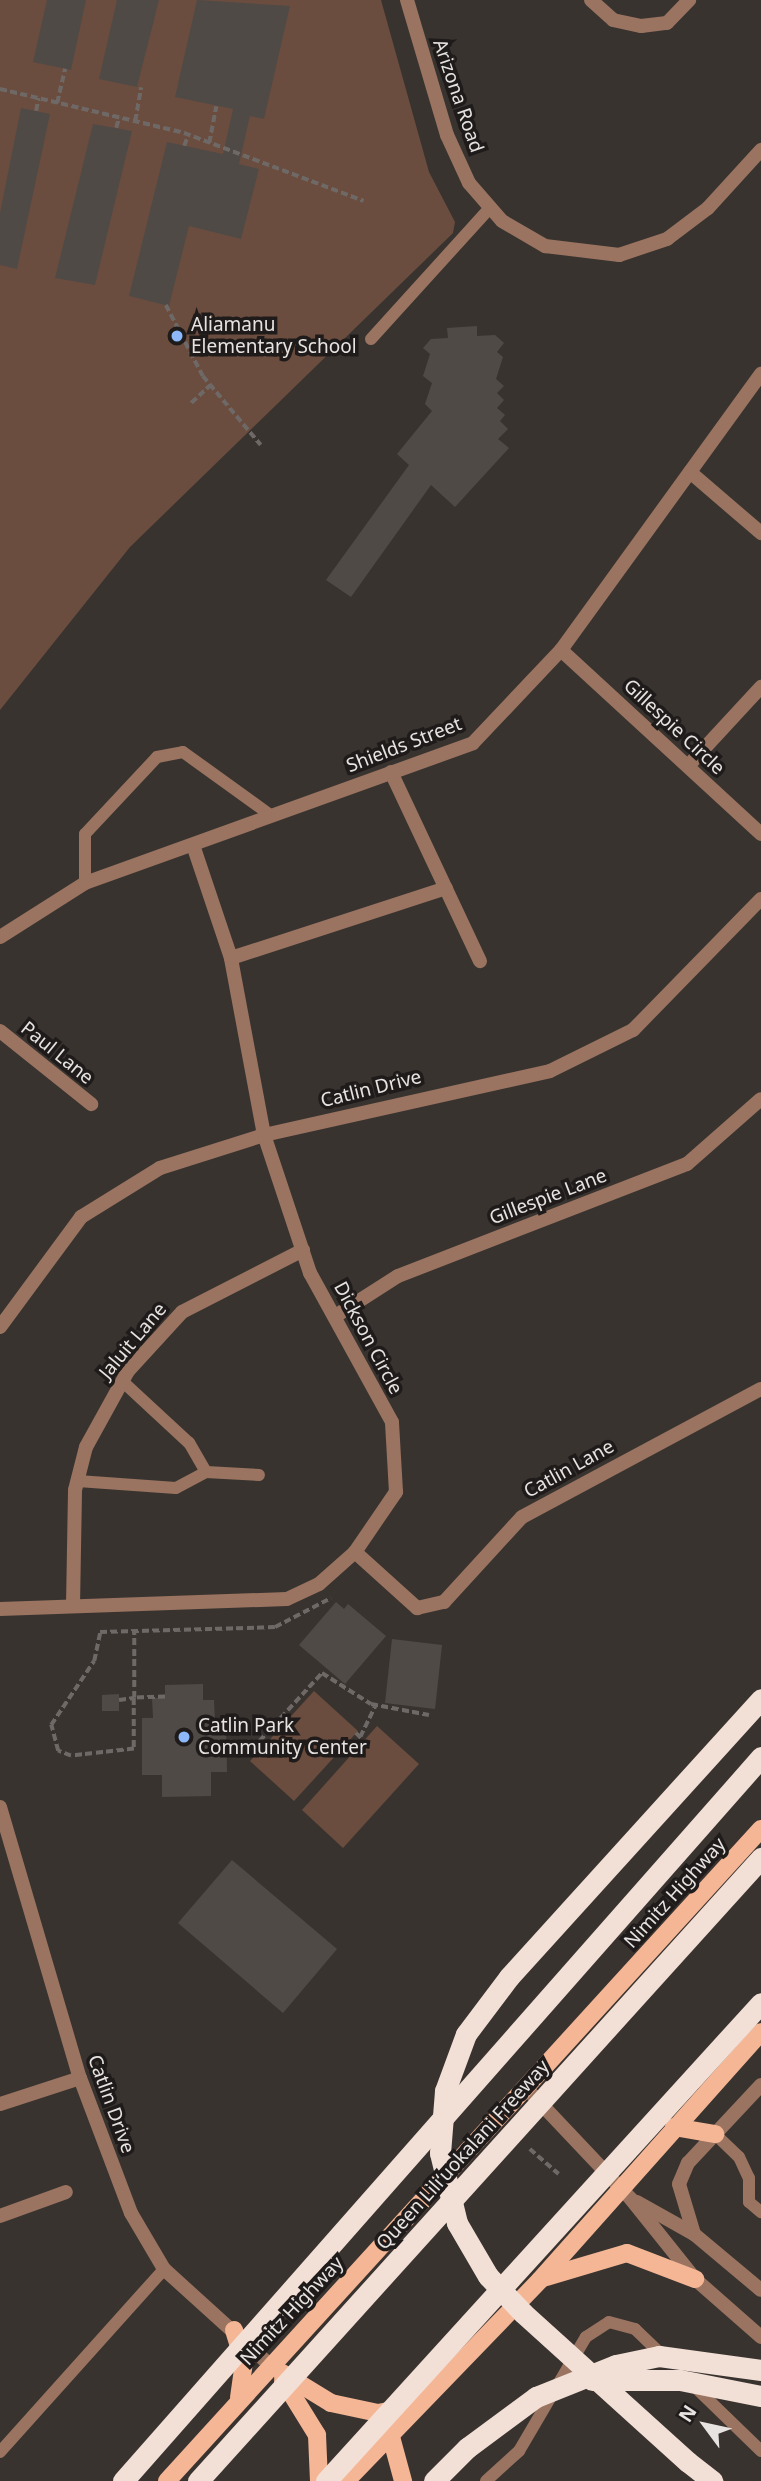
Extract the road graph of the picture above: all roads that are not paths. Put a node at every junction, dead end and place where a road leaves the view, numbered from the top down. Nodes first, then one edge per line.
1 (407, 0) edge
2 (591, 0) edge
3 (689, 0) edge
4 (761, 150) edge
5 (489, 208) junction
6 (371, 339) dead end
7 (761, 374) edge
8 (690, 471) junction
9 (761, 533) edge
10 (561, 650) junction
11 (761, 687) edge
12 (688, 766) junction
13 (391, 772) junction
14 (269, 814) junction
15 (761, 834) edge
16 (194, 848) junction
17 (85, 883) junction
18 (446, 888) junction
19 (761, 899) edge
20 (0, 937) edge
21 (231, 958) junction
22 (480, 961) dead end
23 (0, 1031) edge
24 (761, 1099) edge
25 (91, 1104) dead end
26 (264, 1135) junction
27 (303, 1250) junction
28 (337, 1315) junction
29 (0, 1327) edge
30 (122, 1381) junction
31 (761, 1389) edge
32 (206, 1472) junction
33 (259, 1475) dead end
34 (78, 1481) junction
35 (355, 1552) junction
36 (73, 1605) junction
37 (0, 1609) edge
38 (761, 1699) edge
39 (761, 1757) edge
40 (0, 1807) edge
41 (761, 1829) edge
42 (761, 1858) edge
43 (761, 2003) edge
44 (761, 2032) edge
45 (80, 2078) junction
46 (761, 2085) edge
47 (527, 2089) junction
48 (0, 2104) edge
49 (674, 2127) junction
50 (715, 2134) junction
51 (755, 2179) edge
52 (65, 2192) dead end
53 (625, 2193) junction
54 (761, 2212) edge
55 (0, 2216) edge
56 (694, 2234) junction
57 (164, 2269) junction
58 (695, 2279) junction
59 (540, 2280) junction
60 (761, 2290) edge
61 (234, 2330) junction
62 (761, 2337) edge
63 (270, 2365) junction
64 (761, 2370) edge
65 (576, 2380) junction
66 (761, 2396) edge
67 (239, 2400) junction
68 (418, 2401) junction
69 (390, 2433) junction
70 (761, 2451) edge
71 (0, 2452) edge
72 (688, 2462) junction
73 (406, 2480) edge
74 (123, 2481) edge
75 (167, 2481) edge
76 (198, 2481) edge
77 (319, 2481) edge
78 (327, 2481) edge
79 (346, 2481) edge
80 (434, 2481) edge
81 (486, 2481) edge
82 (704, 2481) edge
83 (712, 2481) edge

1 - 5 street, Arizona Road
2 - 3 street
4 - 5 street, Arizona Road
5 - 6 lane
7 - 8 street, Shields Street
8 - 9 street
8 - 10 street, Shields Street
10 - 12 street, Gillespie Circle
10 - 13 street, Shields Street
11 - 12 street
12 - 15 street, Gillespie Circle
13 - 14 street, Shields Street
13 - 18 street
14 - 16 street, Shields Street
14 - 17 lane
16 - 17 street, Shields Street
16 - 21 street, Dickson Circle
17 - 20 street, Shields Street
18 - 21 street
18 - 22 street
19 - 26 street, Catlin Drive
21 - 26 street, Dickson Circle
23 - 25 street, Paul Lane
24 - 28 street, Gillespie Lane
26 - 27 street, Dickson Circle
26 - 29 street, Catlin Drive
27 - 28 street, Dickson Circle
27 - 30 street, Jaluit Lane
28 - 35 street, Dickson Circle
30 - 32 lane
30 - 34 street, Jaluit Lane
31 - 35 street, Catlin Lane
32 - 33 lane
32 - 34 lane
34 - 36 street, Jaluit Lane
35 - 36 street, Dickson Circle
36 - 37 street, Dickson Circle
38 - 72 highway, bridge
39 - 74 highway, bridge
40 - 45 street, Catlin Drive
41 - 47 main road, Nimitz Highway
42 - 76 highway, Queen Liliʻuokalani Freeway, bridge
43 - 78 highway, bridge
44 - 49 main road
45 - 48 street
45 - 57 street, Catlin Drive
46 - 50 street
47 - 53 street
47 - 63 main road, Nimitz Highway
49 - 50 main road
49 - 53 main road
50 - 51 lane
50 - 56 street
51 - 54 lane
52 - 55 street
53 - 56 street
53 - 58 street
53 - 59 main road
56 - 60 street
57 - 61 street, Catlin Drive
57 - 71 lane
58 - 59 main road
58 - 62 street
59 - 68 main road
61 - 63 street, Catlin Drive
61 - 67 main road
63 - 67 main road, Nimitz Highway
63 - 68 main road
63 - 77 main road
64 - 65 highway, bridge
65 - 66 highway, bridge
65 - 80 highway, bridge
67 - 75 main road, Nimitz Highway
68 - 69 main road
69 - 73 main road
69 - 79 main road
70 - 81 lane
72 - 82 highway
72 - 83 highway

